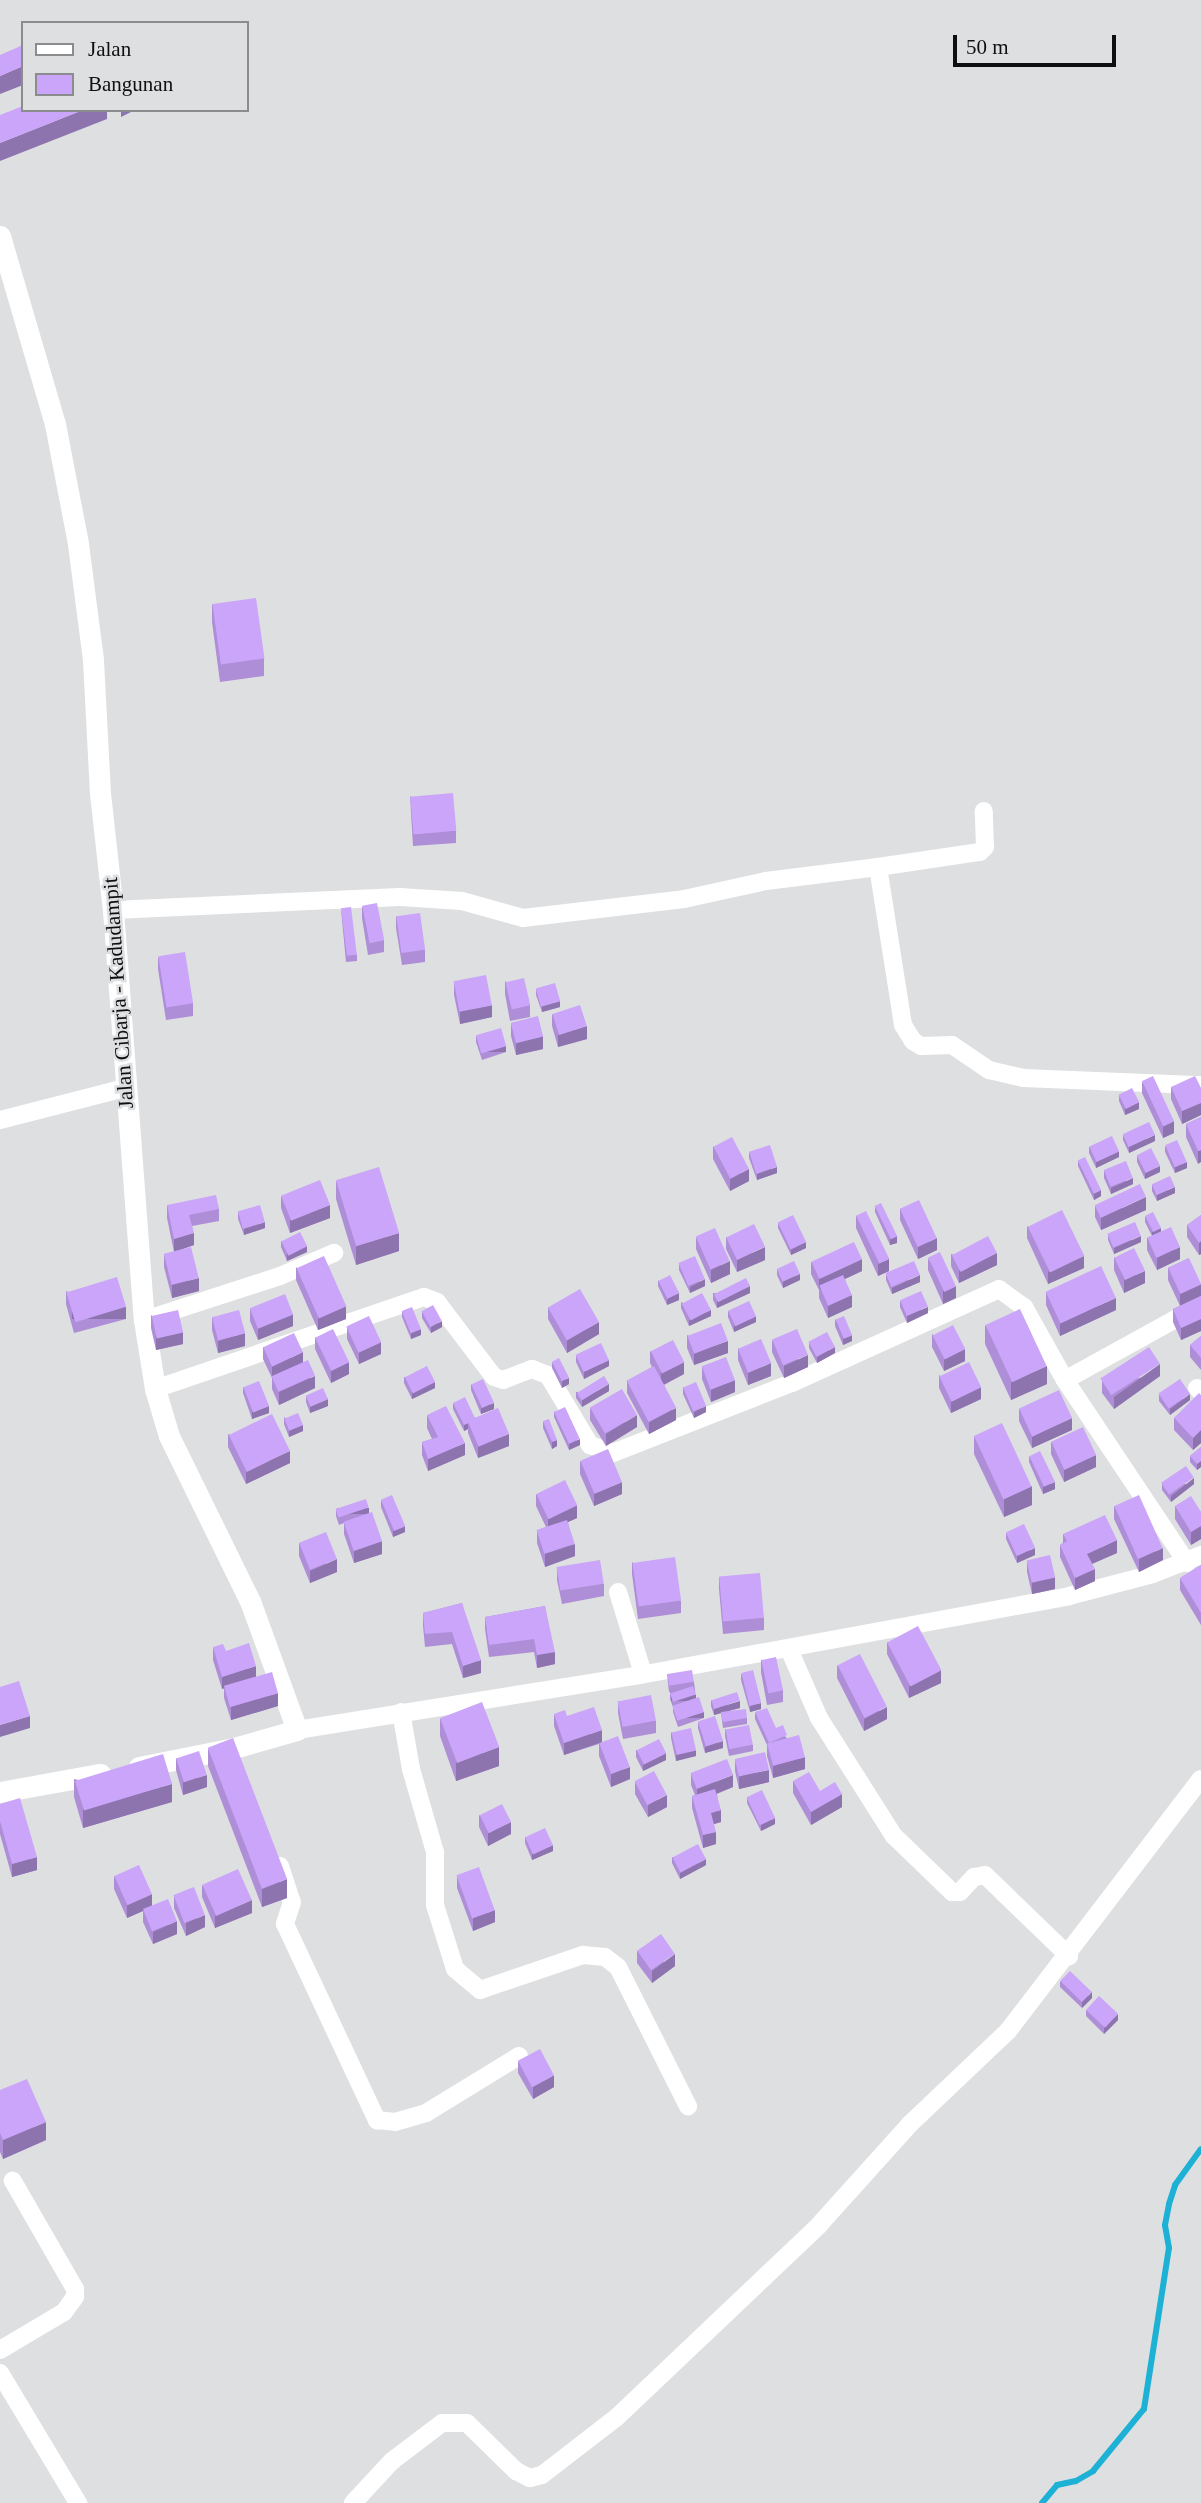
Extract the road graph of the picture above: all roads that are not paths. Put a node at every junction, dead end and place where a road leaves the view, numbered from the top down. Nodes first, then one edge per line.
1 (0, 236) edge
2 (984, 811) dead end
3 (878, 867) junction
4 (113, 910) junction
5 (1201, 1085) edge
6 (125, 1088) junction
7 (0, 1120) edge
8 (334, 1253) dead end
9 (1201, 1305) edge
10 (144, 1320) junction
11 (1065, 1380) junction
12 (155, 1389) junction
13 (1194, 1559) edge
14 (618, 1592) dead end
15 (789, 1649) junction
16 (643, 1674) junction
17 (401, 1712) junction
18 (297, 1730) junction
19 (1201, 1779) edge
20 (0, 1792) edge
21 (272, 1846) edge
22 (1069, 1956) junction
23 (519, 2056) dead end
24 (688, 2106) dead end
25 (13, 2181) dead end
26 (0, 2350) edge
27 (0, 2373) edge
28 (78, 2503) edge
29 (353, 2503) edge

1 - 4 street, Jalan Cibarja - Kadudampit
2 - 3 street
3 - 4 street
3 - 5 street
4 - 6 street, Jalan Cibarja - Kadudampit
6 - 7 street
6 - 10 street, Jalan Cibarja - Kadudampit
8 - 10 street
9 - 11 street
10 - 12 street, Jalan Cibarja - Kadudampit
11 - 12 street
11 - 13 street
12 - 18 street, Jalan Cibarja - Kadudampit
13 - 15 street
14 - 16 street
15 - 16 street
15 - 22 street
16 - 17 street
17 - 18 street
17 - 24 street
18 - 20 street
19 - 22 street
21 - 23 street
22 - 29 street
25 - 26 street
27 - 28 street

